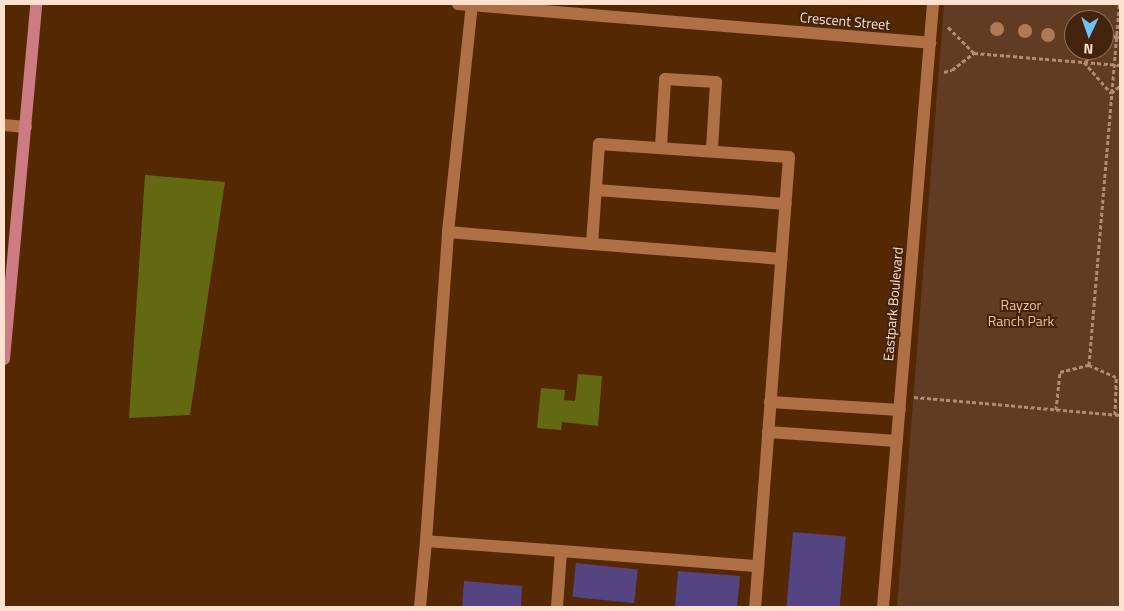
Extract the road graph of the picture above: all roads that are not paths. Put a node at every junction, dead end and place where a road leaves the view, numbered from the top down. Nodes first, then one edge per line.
1 (36, 4) edge
2 (458, 4) edge
3 (472, 4) edge
4 (933, 4) edge
5 (930, 43) junction
6 (4, 125) edge
7 (26, 127) junction
8 (661, 147) junction
9 (712, 150) junction
10 (596, 190) junction
11 (786, 204) junction
12 (448, 232) junction
13 (592, 244) junction
14 (781, 259) junction
15 (4, 359) edge
16 (770, 402) junction
17 (900, 410) junction
18 (768, 432) junction
19 (897, 441) junction
20 (426, 541) junction
21 (561, 552) junction
22 (758, 566) junction
23 (420, 607) edge
24 (557, 607) edge
25 (755, 607) edge
26 (883, 607) edge

1 - 7 main road
2 - 3 street, Crescent Street
3 - 5 street, Crescent Street
3 - 12 street
4 - 5 street, Eastpark Boulevard
5 - 17 street, Eastpark Boulevard
6 - 7 street
7 - 15 main road
8 - 9 street
8 - 9 street
8 - 10 street
9 - 11 street
10 - 11 street
10 - 13 street
11 - 14 street
12 - 13 street
12 - 20 street
13 - 14 street
14 - 16 street
16 - 17 street
16 - 18 street
17 - 19 street, Eastpark Boulevard
18 - 19 street
18 - 22 street
19 - 26 street, Eastpark Boulevard
20 - 21 street
20 - 23 street
21 - 22 street
21 - 24 street
22 - 25 street

